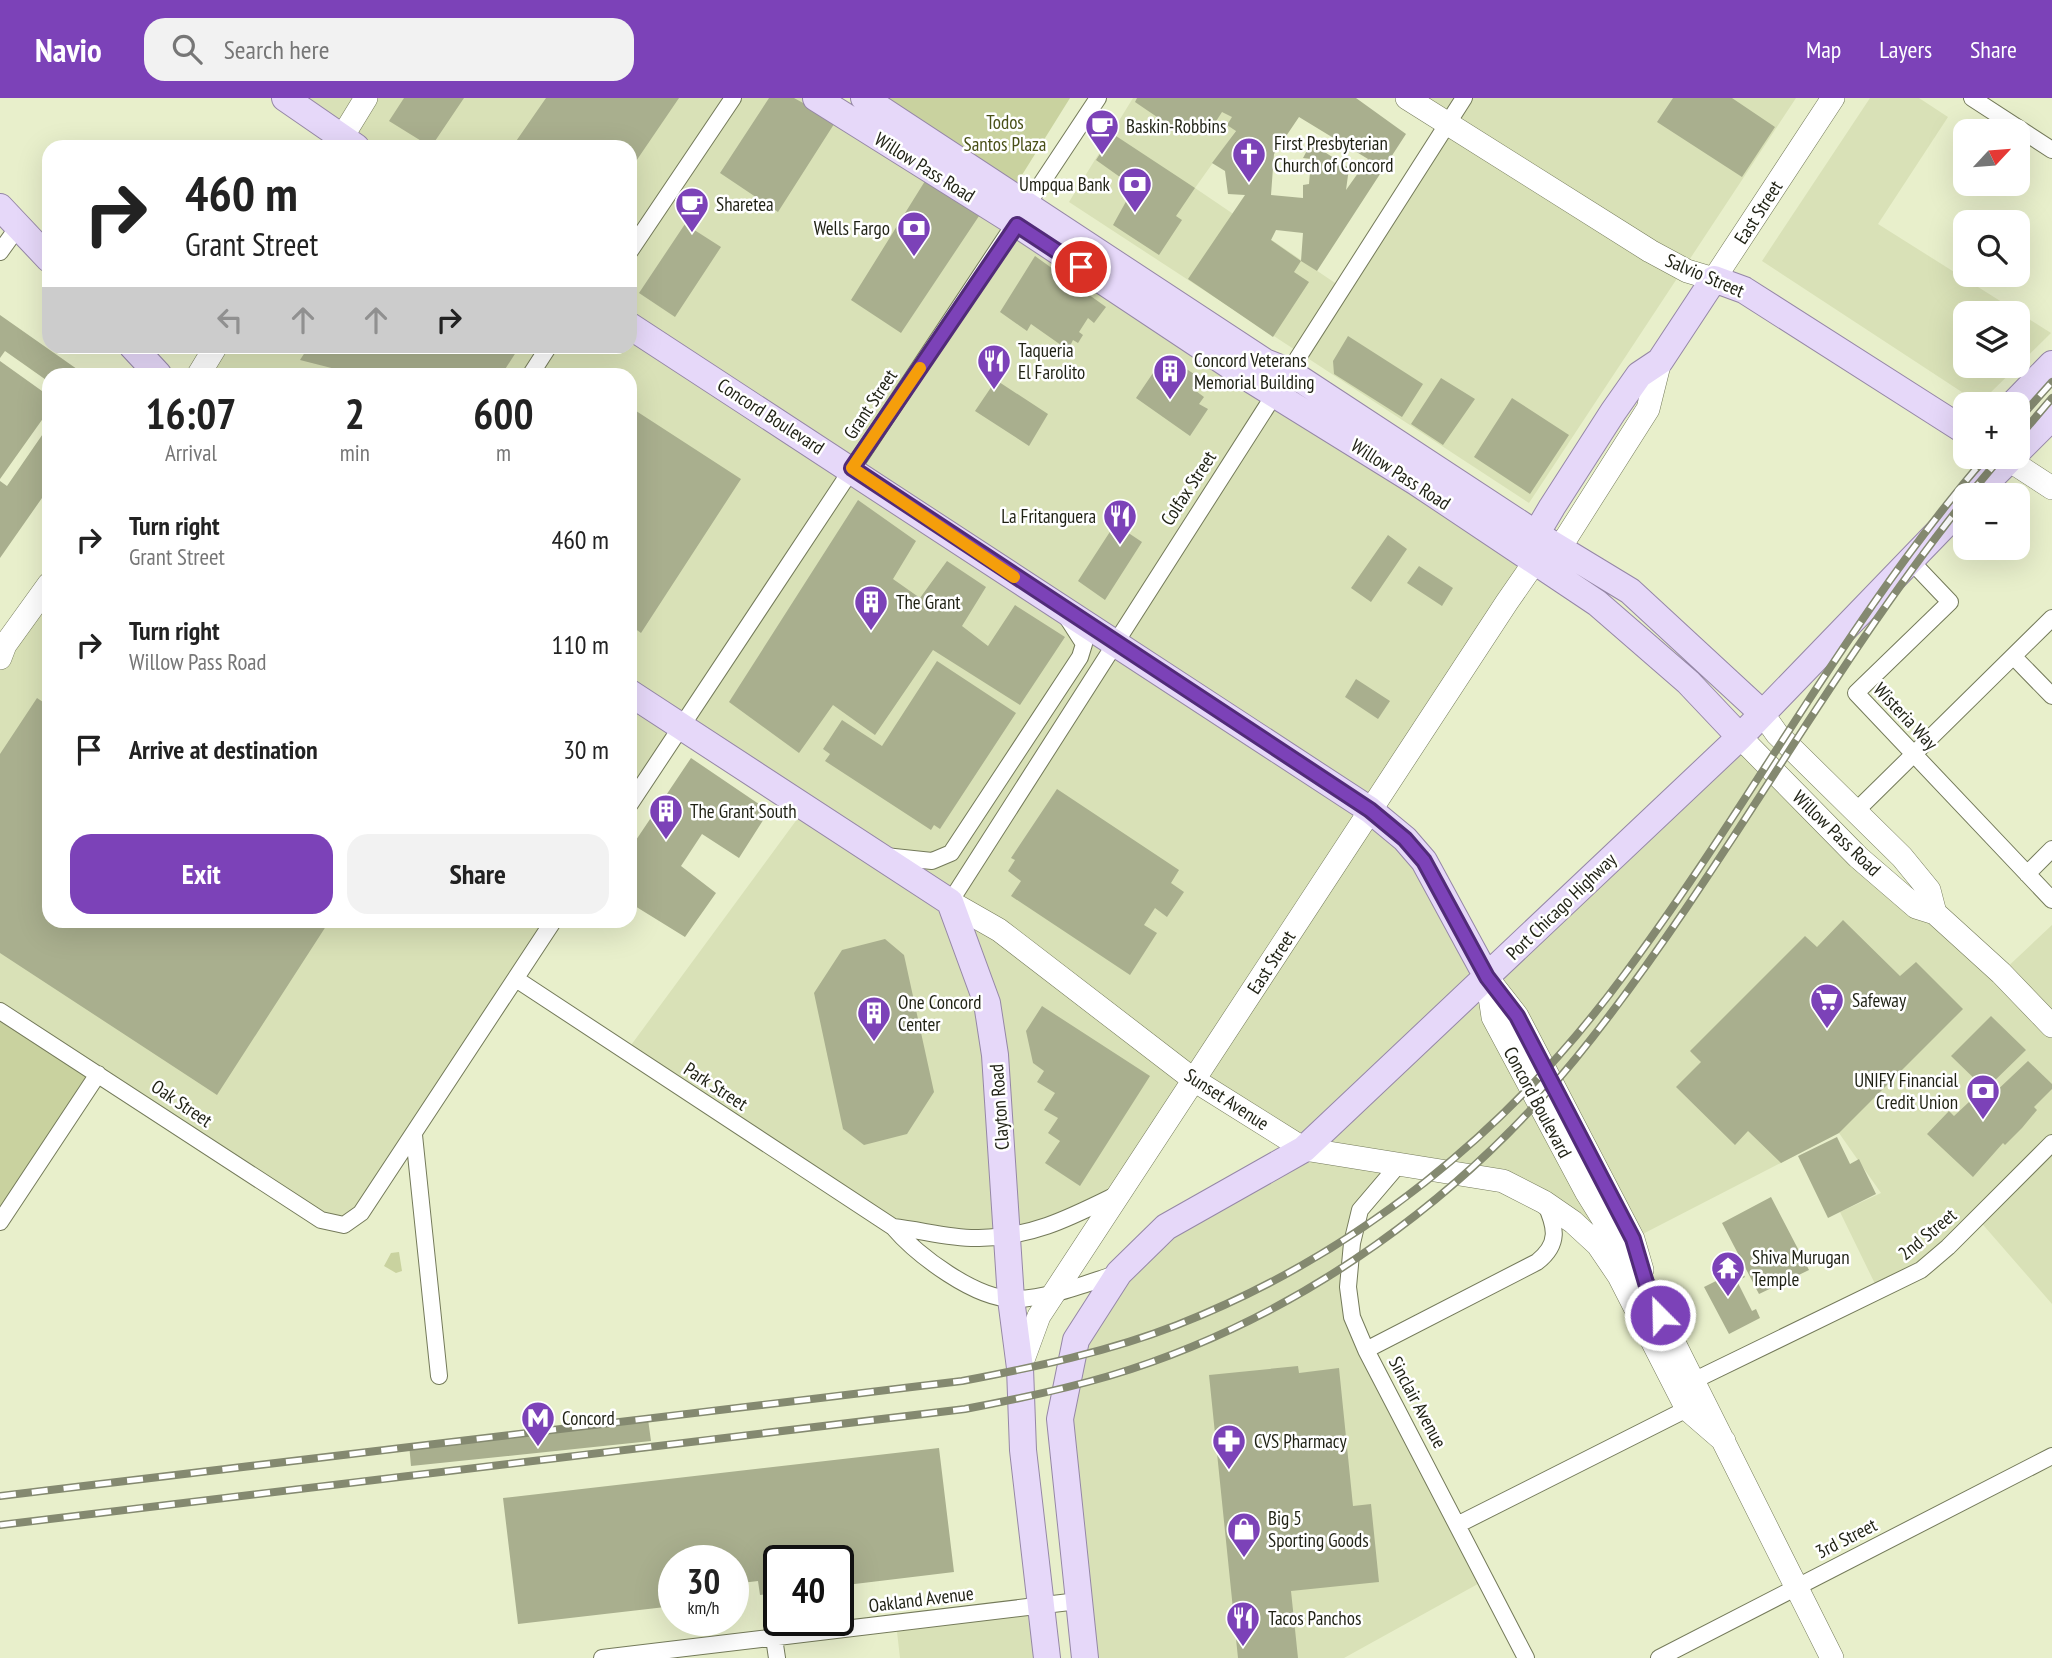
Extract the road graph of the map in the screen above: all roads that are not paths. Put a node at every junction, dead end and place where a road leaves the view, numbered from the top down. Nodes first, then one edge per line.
1 (285, 98) edge
2 (366, 98) edge
3 (733, 98) edge
4 (816, 98) edge
5 (864, 98) edge
6 (1098, 98) edge
7 (1408, 98) edge
8 (1464, 98) edge
9 (1833, 98) edge
10 (1972, 98) edge
11 (1446, 123) junction
12 (340, 140) edge
13 (347, 140) edge
14 (2052, 150) edge
15 (0, 207) edge
16 (1023, 215) junction
17 (19, 227) junction
18 (637, 241) edge
19 (0, 252) edge
20 (42, 252) edge
21 (1714, 279) junction
22 (637, 330) edge
23 (139, 354) edge
24 (1660, 361) junction
25 (2052, 364) edge
26 (152, 368) edge
27 (1288, 370) junction
28 (2025, 392) edge
29 (1273, 393) junction
30 (2052, 417) edge
31 (1953, 423) edge
32 (2030, 438) edge
33 (852, 468) junction
34 (1999, 469) edge
35 (2028, 469) edge
36 (1985, 483) edge
37 (2052, 488) edge
38 (1953, 516) edge
39 (1536, 534) junction
40 (1561, 546) junction
41 (1910, 560) junction
42 (1534, 562) junction
43 (42, 594) edge
44 (1062, 608) junction
45 (2052, 618) edge
46 (1115, 643) junction
47 (2, 650) edge
48 (2014, 657) junction
49 (2052, 696) edge
50 (637, 698) edge
51 (1762, 713) junction
52 (681, 726) junction
53 (1740, 737) junction
54 (1914, 755) junction
55 (637, 793) edge
56 (1370, 810) junction
57 (1857, 810) junction
58 (2052, 849) edge
59 (883, 856) junction
60 (2027, 874) junction
61 (2052, 901) edge
62 (950, 902) junction
63 (1935, 914) junction
64 (549, 928) edge
65 (1487, 977) junction
66 (516, 979) junction
67 (0, 1012) edge
68 (2052, 1026) edge
69 (98, 1074) junction
70 (1194, 1080) junction
71 (414, 1135) junction
72 (2052, 1143) edge
73 (1304, 1149) junction
74 (1400, 1163) junction
75 (1120, 1193) junction
76 (1544, 1202) junction
77 (0, 1222) edge
78 (893, 1227) junction
79 (1007, 1236) junction
80 (1119, 1273) junction
81 (1052, 1295) junction
82 (1012, 1299) junction
83 (1366, 1350) junction
84 (1020, 1368) junction
85 (439, 1376) dead end
86 (1693, 1381) junction
87 (1687, 1409) junction
88 (1724, 1441) junction
89 (2052, 1456) edge
90 (1459, 1524) junction
91 (1796, 1588) junction
92 (1079, 1601) junction
93 (1041, 1606) junction
94 (774, 1637) junction
95 (602, 1658) edge
96 (777, 1658) edge
97 (1047, 1658) edge
98 (1085, 1658) edge
99 (1526, 1658) edge
100 (1659, 1658) edge
101 (1832, 1658) edge

1 - 12 main road
2 - 13 street
3 - 18 street
4 - 16 main road, Willow Pass Road
5 - 16 main road, Willow Pass Road
6 - 16 street, Grant Street
7 - 11 street, Salvio Street
8 - 11 street, Colfax Street
9 - 21 street, East Street
10 - 14 street
11 - 21 street, Salvio Street
11 - 27 street, Colfax Street
15 - 17 main road
16 - 27 main road, Willow Pass Road
16 - 29 main road, Willow Pass Road
16 - 33 street, Grant Street
17 - 19 street
17 - 20 main road
21 - 24 main road, East Street
21 - 31 main road, Salvio Street
22 - 33 main road, Concord Boulevard
23 - 26 main road
24 - 39 main road, East Street
24 - 40 street, East Street
25 - 28 main road
27 - 29 street, Colfax Street
27 - 39 main road, Willow Pass Road
29 - 42 main road, Willow Pass Road
29 - 46 street, Colfax Street
30 - 32 main road
33 - 44 main road, Concord Boulevard
33 - 52 street, Grant Street
34 - 36 main road
35 - 37 street
38 - 41 main road, Port Chicago Highway
39 - 40 main road, Willow Pass Road
39 - 42 main road, East Street
40 - 42 street, East Street
40 - 51 main road, Willow Pass Road
41 - 51 main road, Port Chicago Highway
41 - 54 street, Wisteria Way
42 - 53 main road, Willow Pass Road
42 - 56 street, East Street
43 - 47 street
44 - 46 main road, Concord Boulevard
44 - 59 street
45 - 48 street
46 - 56 main road, Concord Boulevard
46 - 62 street, Colfax Street
48 - 49 street
48 - 54 street
50 - 52 main road
51 - 53 main road, Port Chicago Highway
51 - 57 street, Willow Pass Road
52 - 55 street, Grant Street
52 - 59 main road
53 - 63 street, Willow Pass Road
53 - 65 main road, Port Chicago Highway
54 - 57 street
54 - 60 street, Wisteria Way
56 - 65 main road, Concord Boulevard
56 - 70 street, East Street
57 - 63 street, Willow Pass Road
58 - 60 street
59 - 62 main road
60 - 61 street, Wisteria Way
62 - 70 street, Sunset Avenue
62 - 79 main road, Clayton Road
63 - 68 street, Willow Pass Road
64 - 66 street
65 - 73 main road, Port Chicago Highway
65 - 86 street, Concord Boulevard
66 - 71 street
66 - 78 street, Park Street
67 - 69 street, Oak Street
69 - 71 street, Oak Street
69 - 77 street
70 - 73 street, Sunset Avenue
70 - 75 street, East Street
71 - 85 street
72 - 86 street, 2nd Street
73 - 74 street, Sunset Avenue
73 - 80 main road, Port Chicago Highway
74 - 76 street, Sunset Avenue
74 - 83 street, Sinclair Avenue
75 - 79 street, Park Street
75 - 81 street, East Street
76 - 83 street
76 - 87 street, Concord Boulevard
78 - 79 street, Park Street
78 - 82 street, Park Street
79 - 82 main road, Clayton Road
80 - 81 street, Park Street
80 - 92 main road, Port Chicago Highway
81 - 82 street, Park Street
81 - 84 street, East Street
82 - 84 main road, Clayton Road
83 - 90 street, Sinclair Avenue
84 - 93 main road, Clayton Road
86 - 88 street, Concord Boulevard
87 - 88 street, Concord Boulevard
87 - 90 street
88 - 91 street, Concord Boulevard
89 - 91 street, 3rd Street
90 - 99 street, Sinclair Avenue
91 - 100 street, 3rd Street
91 - 101 street, Concord Boulevard
92 - 93 street, Oakland Avenue
92 - 98 main road
93 - 94 street, Oakland Avenue
93 - 97 main road, Clayton Road
94 - 95 street, Oakland Avenue
94 - 96 street

